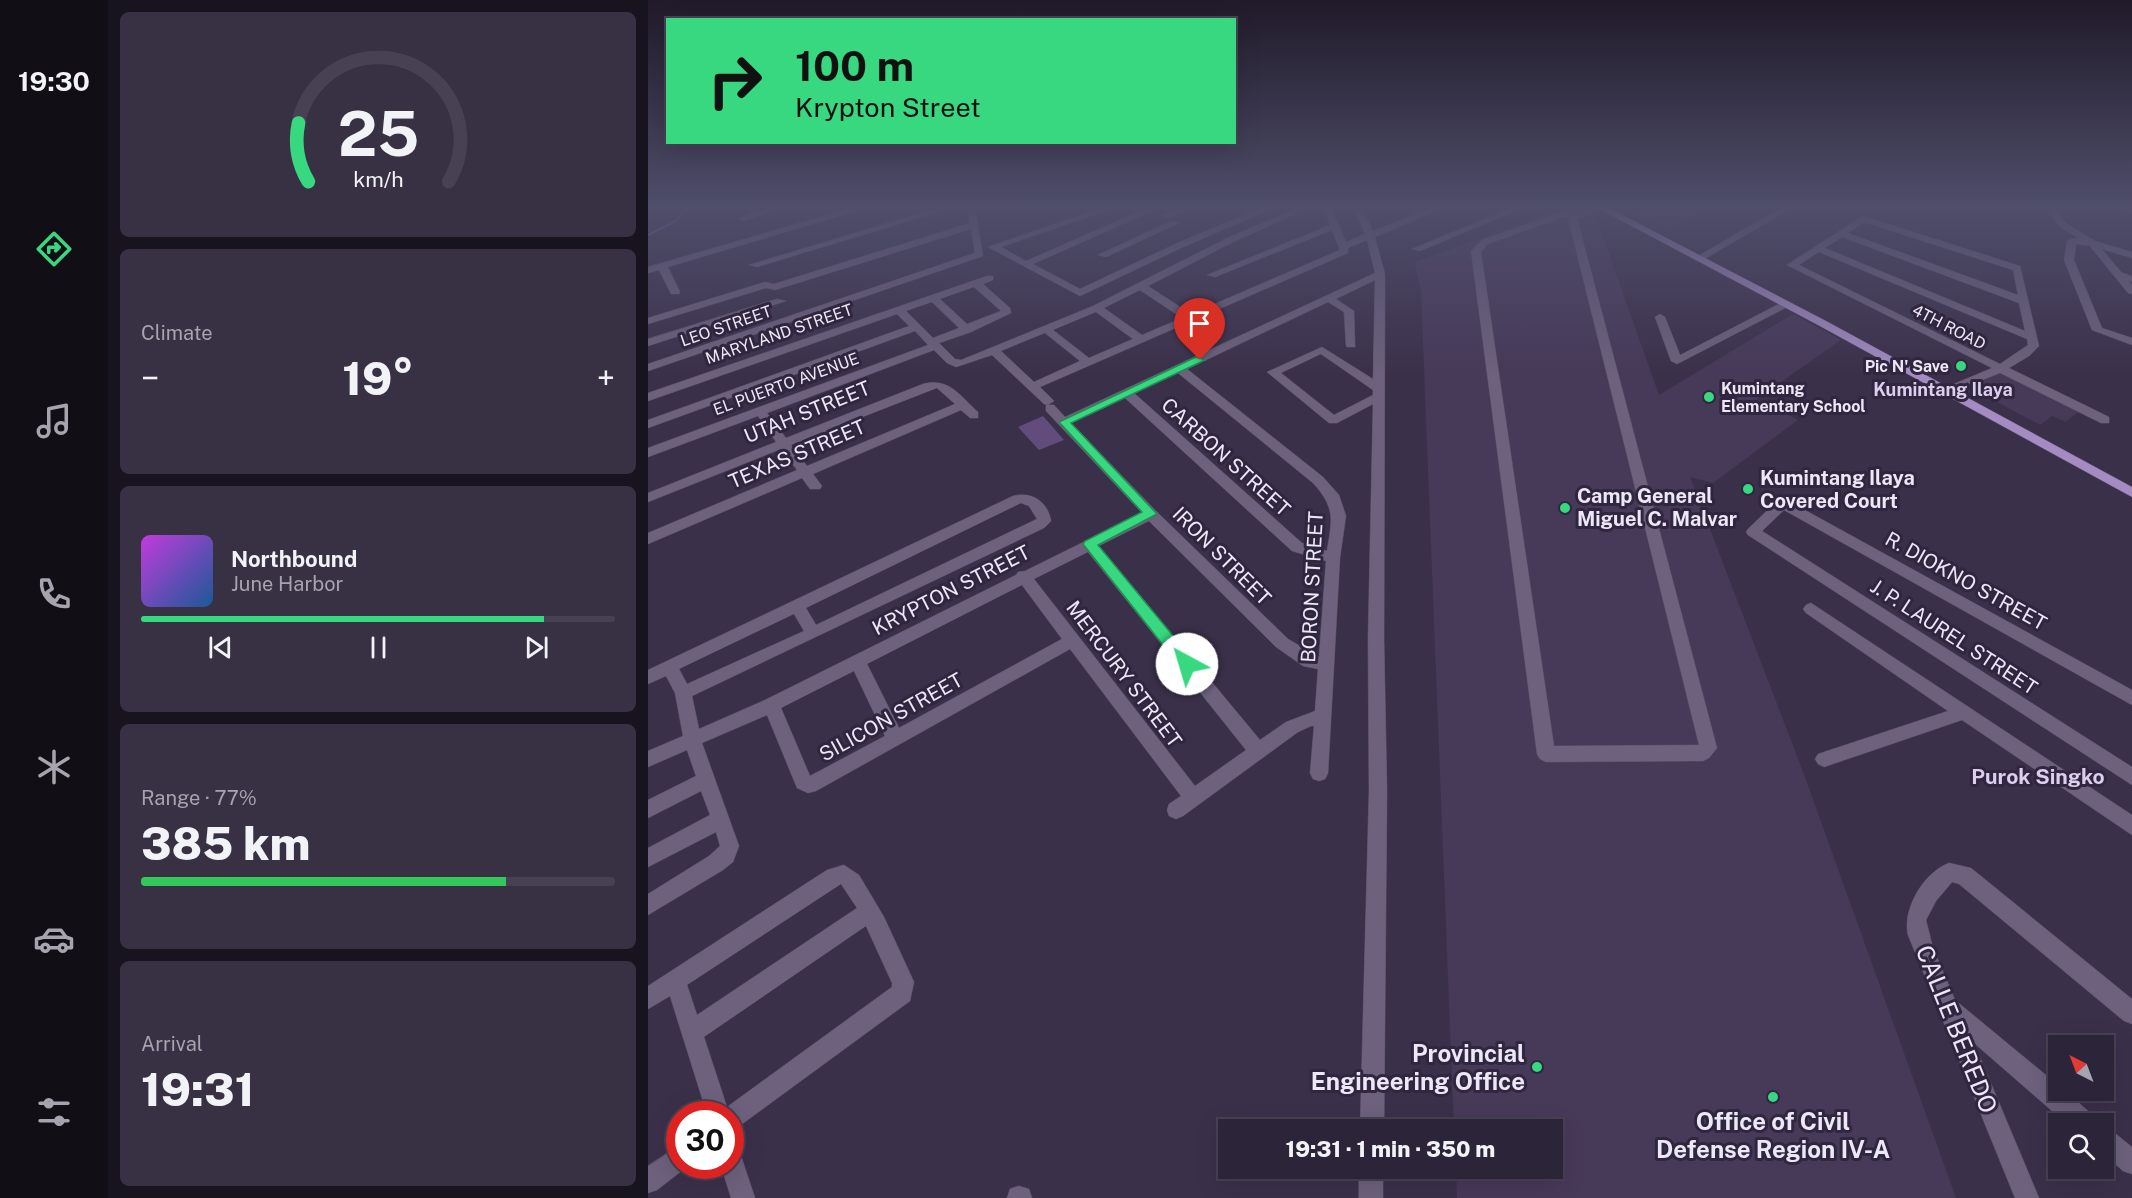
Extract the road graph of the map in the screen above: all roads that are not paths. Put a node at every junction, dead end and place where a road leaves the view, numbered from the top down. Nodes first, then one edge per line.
1 (683, 263) edge
2 (752, 263) edge
3 (839, 263) edge
4 (953, 263) edge
5 (1131, 263) edge
6 (1184, 263) edge
7 (1242, 263) edge
8 (1314, 263) edge
9 (1377, 263) edge
10 (1478, 263) edge
11 (1581, 263) edge
12 (1706, 263) edge
13 (1795, 263) edge
14 (1854, 263) edge
15 (1921, 263) edge
16 (2001, 263) edge
17 (2070, 263) edge
18 (2109, 263) edge
19 (1026, 264) edge
20 (662, 266) junction
21 (648, 270) edge
22 (1380, 274) junction
23 (1212, 275) dead end
24 (2120, 275) junction
25 (990, 278) dead end
26 (2132, 279) edge
27 (768, 283) junction
28 (976, 283) junction
29 (1140, 285) junction
30 (2132, 291) edge
31 (675, 292) dead end
32 (933, 297) junction
33 (1329, 298) junction
34 (781, 301) junction
35 (2024, 301) junction
36 (1785, 304) junction
37 (1097, 308) junction
38 (898, 309) junction
39 (1660, 316) dead end
40 (792, 317) junction
41 (1191, 319) junction
42 (648, 321) edge
43 (917, 327) junction
44 (967, 330) junction
45 (1047, 330) junction
46 (2033, 338) junction
47 (1142, 340) junction
48 (2132, 342) edge
49 (648, 343) edge
50 (934, 344) junction
51 (1351, 345) dead end
52 (994, 351) junction
53 (1088, 362) junction
54 (648, 368) edge
55 (1997, 368) junction
56 (1180, 369) junction
57 (1033, 386) junction
58 (1946, 391) junction
59 (1378, 392) junction
60 (1127, 393) junction
61 (648, 397) edge
62 (962, 405) junction
63 (760, 411) junction
64 (974, 415) dead end
65 (2105, 420) dead end
66 (1064, 422) junction
67 (648, 424) edge
68 (783, 443) junction
69 (648, 453) edge
70 (804, 472) junction
71 (815, 486) dead end
72 (2132, 493) edge
73 (648, 498) edge
74 (1151, 514) junction
75 (1754, 532) joint
76 (648, 539) edge
77 (1089, 544) junction
78 (1333, 557) junction
79 (1023, 576) junction
80 (797, 606) junction
81 (1811, 609) dead end
82 (813, 633) junction
83 (1072, 641) junction
84 (857, 660) junction
85 (1327, 665) junction
86 (669, 666) junction
87 (648, 677) edge
88 (683, 693) junction
89 (2132, 698) edge
90 (771, 705) junction
91 (1965, 712) junction
92 (1324, 717) junction
93 (895, 738) junction
94 (693, 741) junction
95 (1257, 750) junction
96 (648, 759) edge
97 (1824, 759) dead end
98 (1319, 773) dead end
99 (2131, 775) edge
100 (705, 780) junction
101 (1192, 797) junction
102 (648, 808) edge
103 (1176, 810) dead end
104 (721, 819) junction
105 (2132, 826) edge
106 (648, 858) edge
107 (648, 905) edge
108 (869, 912) junction
109 (675, 980) junction
110 (648, 998) edge
111 (1947, 1007) junction
112 (2132, 1013) edge
113 (692, 1032) junction
114 (714, 1101) edge
115 (744, 1109) edge
116 (2073, 1113) edge
117 (1372, 1119) edge
118 (2114, 1147) edge
119 (2132, 1162) edge
120 (666, 1168) edge
121 (737, 1179) edge
122 (1371, 1179) edge
123 (648, 1181) edge
124 (743, 1198) edge
125 (1371, 1198) edge
126 (2027, 1198) edge

1 - 20 street
2 - 27 street
3 - 27 street
4 - 40 street, LEO STREET
5 - 19 street
6 - 29 street
7 - 23 street
8 - 41 street
9 - 22 street
10 - 11 street
12 - 36 main road
13 - 55 street, 4TH ROAD
14 - 46 street
15 - 35 street
16 - 35 street, 4TH ROAD
17 - 48 street
18 - 24 street
20 - 21 street
20 - 31 street
22 - 33 street
22 - 59 street
24 - 26 street
24 - 30 street
25 - 28 street, MARYLAND STREET
27 - 34 street
27 - 42 street
28 - 32 street, MARYLAND STREET
28 - 44 street, EL PUERTO AVENUE
29 - 37 street
29 - 41 street
32 - 38 street, MARYLAND STREET
32 - 44 street
33 - 51 street
33 - 56 street
34 - 40 street
34 - 49 street
35 - 46 street
36 - 39 street
36 - 58 main road
37 - 45 street
37 - 47 street
38 - 43 street
38 - 61 street, MARYLAND STREET
40 - 54 street, LEO STREET
41 - 47 street
43 - 50 street
43 - 67 street
44 - 50 street, EL PUERTO AVENUE
45 - 52 street
45 - 53 street
46 - 55 street
47 - 53 street
50 - 52 street
50 - 63 street, EL PUERTO AVENUE
52 - 57 street, IRON STREET
53 - 57 street
55 - 58 street
55 - 65 street, 4TH ROAD
56 - 60 street
56 - 78 street, BORON STREET
57 - 66 street, IRON STREET
58 - 72 main road
59 - 59 street
59 - 117 street
60 - 66 street
60 - 78 street, CARBON STREET
62 - 64 street, UTAH STREET
62 - 68 street, UTAH STREET
62 - 70 street, TEXAS STREET
63 - 68 street
63 - 69 street, EL PUERTO AVENUE
66 - 74 street, IRON STREET
68 - 70 street
68 - 73 street, UTAH STREET
70 - 71 street
70 - 76 street, TEXAS STREET
74 - 77 street, KRYPTON STREET
74 - 85 street, IRON STREET
75 - 89 street, R. DIOKNO STREET
75 - 99 street, J. P. LAUREL STREET
77 - 79 street, KRYPTON STREET
77 - 95 street
78 - 85 street, BORON STREET
79 - 83 street, MERCURY STREET
79 - 84 street, KRYPTON STREET
80 - 82 street
80 - 82 street
80 - 86 street
81 - 91 street
82 - 88 street
83 - 93 street, SILICON STREET
83 - 101 street, MERCURY STREET
84 - 90 street, KRYPTON STREET
84 - 93 street
85 - 92 street, BORON STREET
86 - 87 street
86 - 88 street
88 - 94 street
90 - 93 street, SILICON STREET
90 - 94 street, KRYPTON STREET
91 - 97 street
91 - 105 street
92 - 95 street
92 - 98 street, BORON STREET
94 - 96 street, KRYPTON STREET
94 - 100 street
95 - 101 street
100 - 102 street
100 - 104 street
101 - 103 street
104 - 106 street
104 - 107 street
108 - 109 street
108 - 113 street
108 - 115 street
109 - 110 street
109 - 113 street
111 - 112 street, CALLE BEREDO
111 - 116 street
111 - 126 street, CALLE BEREDO
113 - 114 street
118 - 119 street
120 - 123 street
121 - 124 street
122 - 125 street

